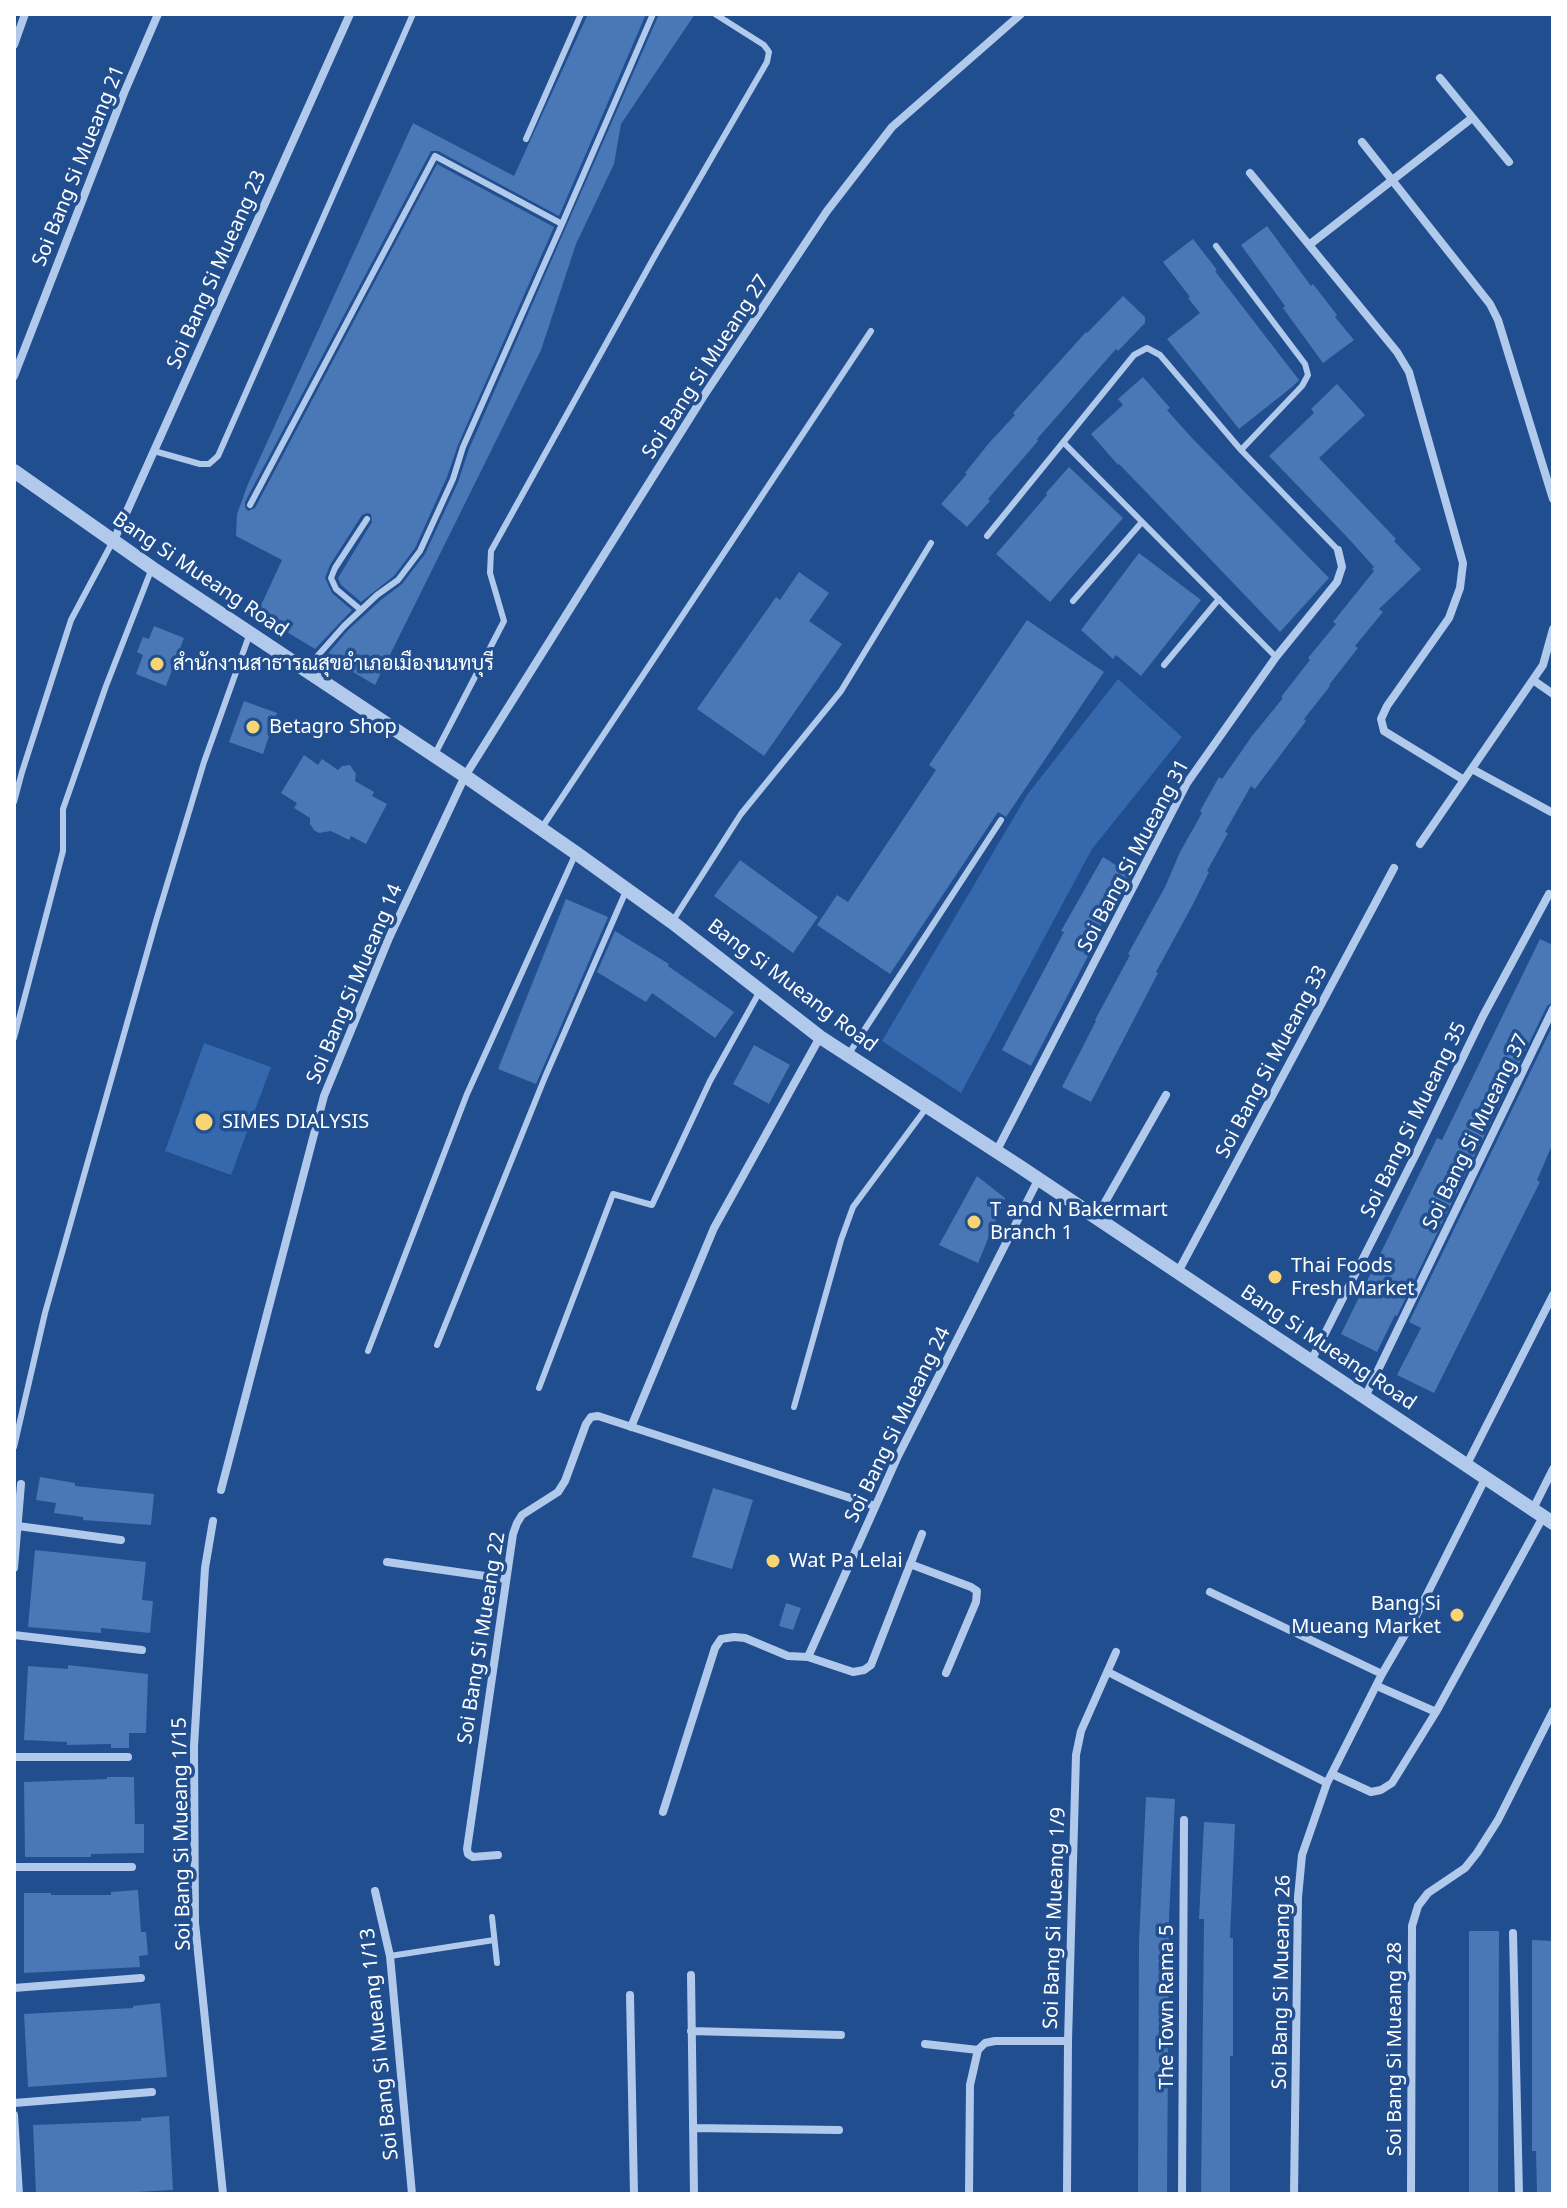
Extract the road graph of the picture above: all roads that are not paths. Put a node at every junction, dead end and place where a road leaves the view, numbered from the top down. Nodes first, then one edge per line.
1 (25, 14) edge
2 (158, 14) edge
3 (350, 14) edge
4 (413, 14) edge
5 (581, 14) edge
6 (653, 14) edge
7 (715, 14) edge
8 (1021, 14) edge
9 (14, 45) edge
10 (1440, 78) dead end
11 (1472, 118) junction
12 (526, 139) dead end
13 (1362, 142) dead end
14 (1509, 162) dead end
15 (1250, 173) dead end
16 (1392, 179) junction
17 (562, 224) junction
18 (1309, 245) junction
19 (1216, 246) dead end
20 (871, 331) dead end
21 (14, 376) edge
22 (1064, 443) junction
23 (1241, 450) junction
24 (154, 451) junction
25 (14, 471) edge
26 (1553, 499) edge
27 (250, 505) dead end
28 (367, 519) dead end
29 (1142, 522) junction
30 (987, 536) dead end
31 (114, 540) junction
32 (931, 543) dead end
33 (1338, 550) joint
34 (152, 568) junction
35 (1219, 599) junction
36 (1073, 601) dead end
37 (361, 610) junction
38 (1553, 629) edge
39 (250, 633) junction
40 (1276, 657) junction
41 (1164, 665) dead end
42 (305, 670) junction
43 (1533, 680) junction
44 (1553, 694) edge
45 (434, 755) junction
46 (1472, 769) junction
47 (465, 776) junction
48 (1464, 780) junction
49 (14, 802) edge
50 (1553, 813) edge
51 (1001, 820) dead end
52 (541, 829) junction
53 (1420, 844) dead end
54 (576, 853) junction
55 (1394, 868) dead end
56 (627, 890) junction
57 (1549, 894) dead end
58 (672, 922) junction
59 (761, 990) junction
60 (1553, 1009) edge
61 (820, 1037) junction
62 (14, 1038) edge
63 (848, 1055) junction
64 (1166, 1095) dead end
65 (927, 1107) junction
66 (996, 1152) junction
67 (1038, 1180) junction
68 (1096, 1218) junction
69 (1178, 1272) junction
70 (1553, 1295) edge
71 (437, 1345) dead end
72 (368, 1351) dead end
73 (1311, 1361) junction
74 (539, 1388) dead end
75 (1365, 1398) junction
76 (794, 1407) dead end
77 (631, 1427) junction
78 (14, 1447) edge
79 (1466, 1466) junction
80 (1553, 1469) edge
81 (1485, 1479) junction
82 (21, 1484) dead end
83 (221, 1490) dead end
84 (875, 1506) junction
85 (1543, 1516) edge
86 (213, 1521) dead end
87 (18, 1526) junction
88 (922, 1534) dead end
89 (121, 1540) dead end
90 (387, 1562) dead end
91 (910, 1564) junction
92 (14, 1568) edge
93 (506, 1579) junction
94 (1210, 1592) dead end
95 (14, 1635) edge
96 (142, 1650) dead end
97 (1116, 1652) dead end
98 (808, 1657) junction
99 (1108, 1672) junction
100 (946, 1673) dead end
101 (1382, 1674) junction
102 (1377, 1686) junction
103 (1553, 1711) edge
104 (1436, 1712) junction
105 (14, 1757) edge
106 (128, 1757) dead end
107 (1329, 1779) junction
108 (663, 1812) dead end
109 (1184, 1820) dead end
110 (498, 1855) dead end
111 (14, 1867) edge
112 (132, 1867) dead end
113 (375, 1891) dead end
114 (492, 1917) dead end
115 (1513, 1933) dead end
116 (494, 1940) junction
117 (390, 1956) junction
118 (497, 1963) dead end
119 (691, 1975) dead end
120 (141, 1978) dead end
121 (14, 1988) edge
122 (630, 1995) dead end
123 (691, 2031) junction
124 (841, 2035) dead end
125 (1068, 2041) junction
126 (925, 2044) dead end
127 (978, 2050) junction
128 (152, 2092) dead end
129 (14, 2103) edge
130 (14, 2115) edge
131 (693, 2128) junction
132 (839, 2130) dead end
133 (19, 2194) edge
134 (223, 2194) edge
135 (412, 2194) edge
136 (634, 2194) edge
137 (694, 2194) edge
138 (969, 2194) edge
139 (1067, 2194) edge
140 (1182, 2194) edge
141 (1294, 2194) edge
142 (1411, 2194) edge
143 (1519, 2194) edge

1 - 9 street
2 - 21 street, Soi Bang Si Mueang 21
3 - 24 street, Soi Bang Si Mueang 23
4 - 24 lane
5 - 12 lane
6 - 17 lane
7 - 45 lane
8 - 47 street, Soi Bang Si Mueang 27
10 - 11 street
11 - 14 street
11 - 16 street
13 - 16 street
15 - 18 street
16 - 18 street
16 - 26 street
17 - 27 lane
17 - 37 lane
18 - 48 street
19 - 23 lane
20 - 52 lane
22 - 23 lane
22 - 29 lane
22 - 30 lane
23 - 33 lane
24 - 31 street, Soi Bang Si Mueang 23
25 - 31 street, Bang Si Mueang Road
28 - 37 lane
29 - 35 lane
29 - 36 lane
31 - 34 street, Bang Si Mueang Road
31 - 49 lane
32 - 58 lane
33 - 40 street, Soi Bang Si Mueang 31
34 - 39 street, Bang Si Mueang Road
34 - 62 lane
35 - 40 lane
35 - 41 lane
37 - 42 lane
38 - 43 street
39 - 42 street, Bang Si Mueang Road
39 - 78 lane
40 - 66 street, Soi Bang Si Mueang 31
42 - 45 street, Bang Si Mueang Road
43 - 44 street
43 - 46 street
45 - 47 street, Bang Si Mueang Road
46 - 48 street
46 - 50 street
47 - 52 street, Bang Si Mueang Road
47 - 83 street, Soi Bang Si Mueang 14
48 - 53 street
51 - 63 lane
52 - 54 street, Bang Si Mueang Road
54 - 56 street, Bang Si Mueang Road
54 - 72 lane
55 - 69 street, Soi Bang Si Mueang 33
56 - 58 street, Bang Si Mueang Road
56 - 71 lane
57 - 73 street, Soi Bang Si Mueang 35
58 - 59 street, Bang Si Mueang Road
59 - 61 street, Bang Si Mueang Road
59 - 74 lane
60 - 75 street, Soi Bang Si Mueang 37
61 - 63 street, Bang Si Mueang Road
61 - 77 street
63 - 65 street, Bang Si Mueang Road
64 - 68 street
65 - 66 street, Bang Si Mueang Road
65 - 76 lane
66 - 67 street, Bang Si Mueang Road
67 - 68 street, Bang Si Mueang Road
67 - 84 street, Soi Bang Si Mueang 24
68 - 69 street, Bang Si Mueang Road
69 - 73 street, Bang Si Mueang Road
70 - 79 street
73 - 75 street, Bang Si Mueang Road
75 - 79 street, Bang Si Mueang Road
77 - 84 street, Soi Bang Si Mueang 22
77 - 93 street, Soi Bang Si Mueang 22
79 - 81 street, Bang Si Mueang Road
80 - 85 street
81 - 85 street, Bang Si Mueang Road
81 - 101 street, Soi Bang Si Mueang 26
82 - 87 street
84 - 98 street, Soi Bang Si Mueang 24
85 - 104 street
86 - 134 street, Soi Bang Si Mueang 1/15
87 - 89 street
87 - 92 street
88 - 91 street
90 - 93 street
91 - 98 street
91 - 100 street
93 - 110 street, Soi Bang Si Mueang 22
94 - 101 street
95 - 96 street
97 - 99 street, Soi Bang Si Mueang 1/9
98 - 108 street
99 - 107 street
99 - 125 street, Soi Bang Si Mueang 1/9
101 - 102 street, Soi Bang Si Mueang 26
102 - 104 street
102 - 107 street, Soi Bang Si Mueang 26
103 - 142 street, Soi Bang Si Mueang 28
104 - 107 street
105 - 106 street
107 - 141 street, Soi Bang Si Mueang 26
109 - 140 street, The Town Rama 5
111 - 112 street
113 - 117 street, Soi Bang Si Mueang 1/13
114 - 116 lane
115 - 143 street
116 - 117 lane
116 - 118 lane
117 - 135 street, Soi Bang Si Mueang 1/13
119 - 123 street
120 - 121 street
122 - 136 street
123 - 124 street
123 - 131 street
125 - 127 street
125 - 139 street, Soi Bang Si Mueang 1/9
126 - 127 street
127 - 138 street
128 - 129 street
130 - 133 street
131 - 132 street
131 - 137 street

